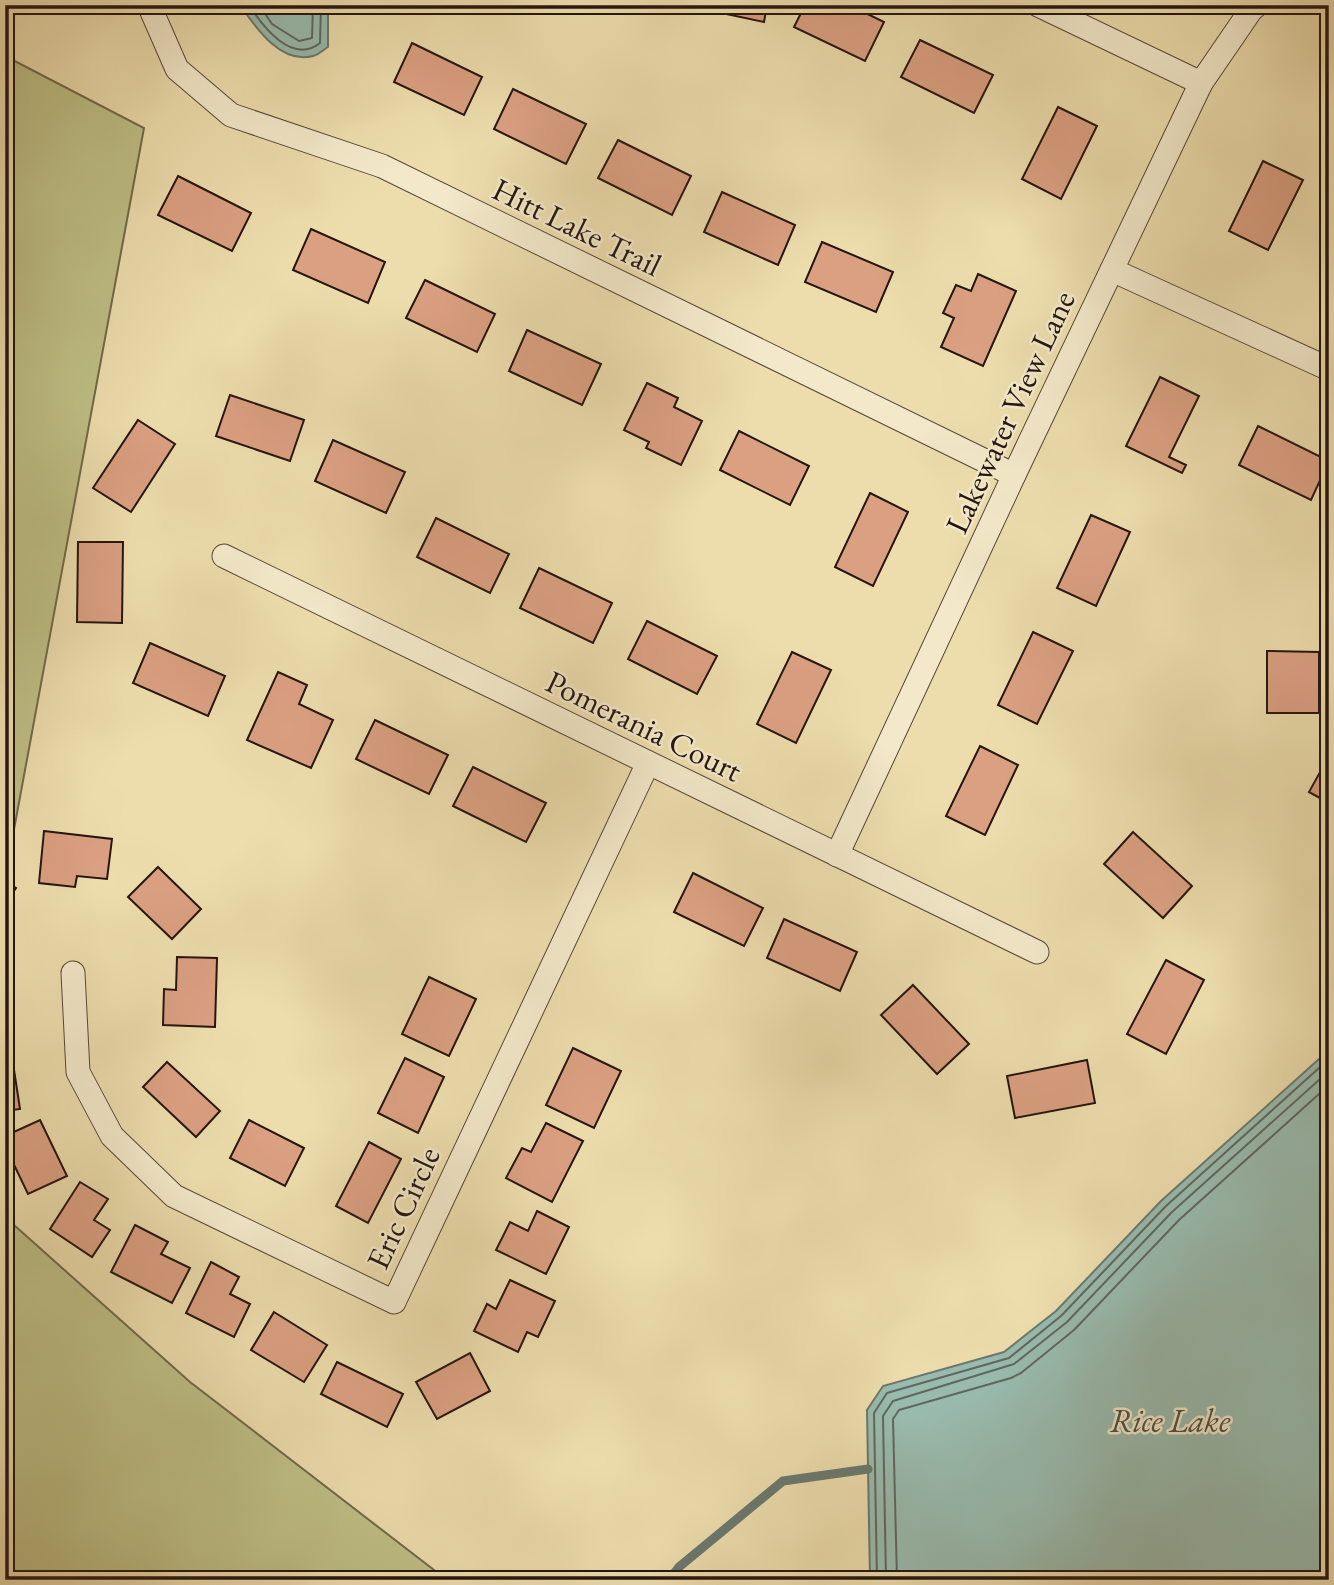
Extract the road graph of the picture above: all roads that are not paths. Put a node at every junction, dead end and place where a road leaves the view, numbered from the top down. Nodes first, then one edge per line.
1 (149, 5) edge
2 (1038, 5) edge
3 (1257, 5) edge
4 (1201, 83) junction
5 (1112, 270) junction
6 (1329, 369) edge
7 (1014, 475) junction
8 (224, 556) dead end
9 (648, 763) junction
10 (837, 855) junction
11 (1037, 953) dead end
12 (73, 973) dead end

1 - 7 street, Hitt Lake Trail
2 - 4 street
3 - 4 street, Lakewater View Lane
4 - 5 street, Lakewater View Lane
5 - 6 street
5 - 7 street, Lakewater View Lane
7 - 10 street, Lakewater View Lane
8 - 9 street, Pomerania Court
9 - 10 street, Pomerania Court
9 - 12 street, Eric Circle
10 - 11 street, Pomerania Court

